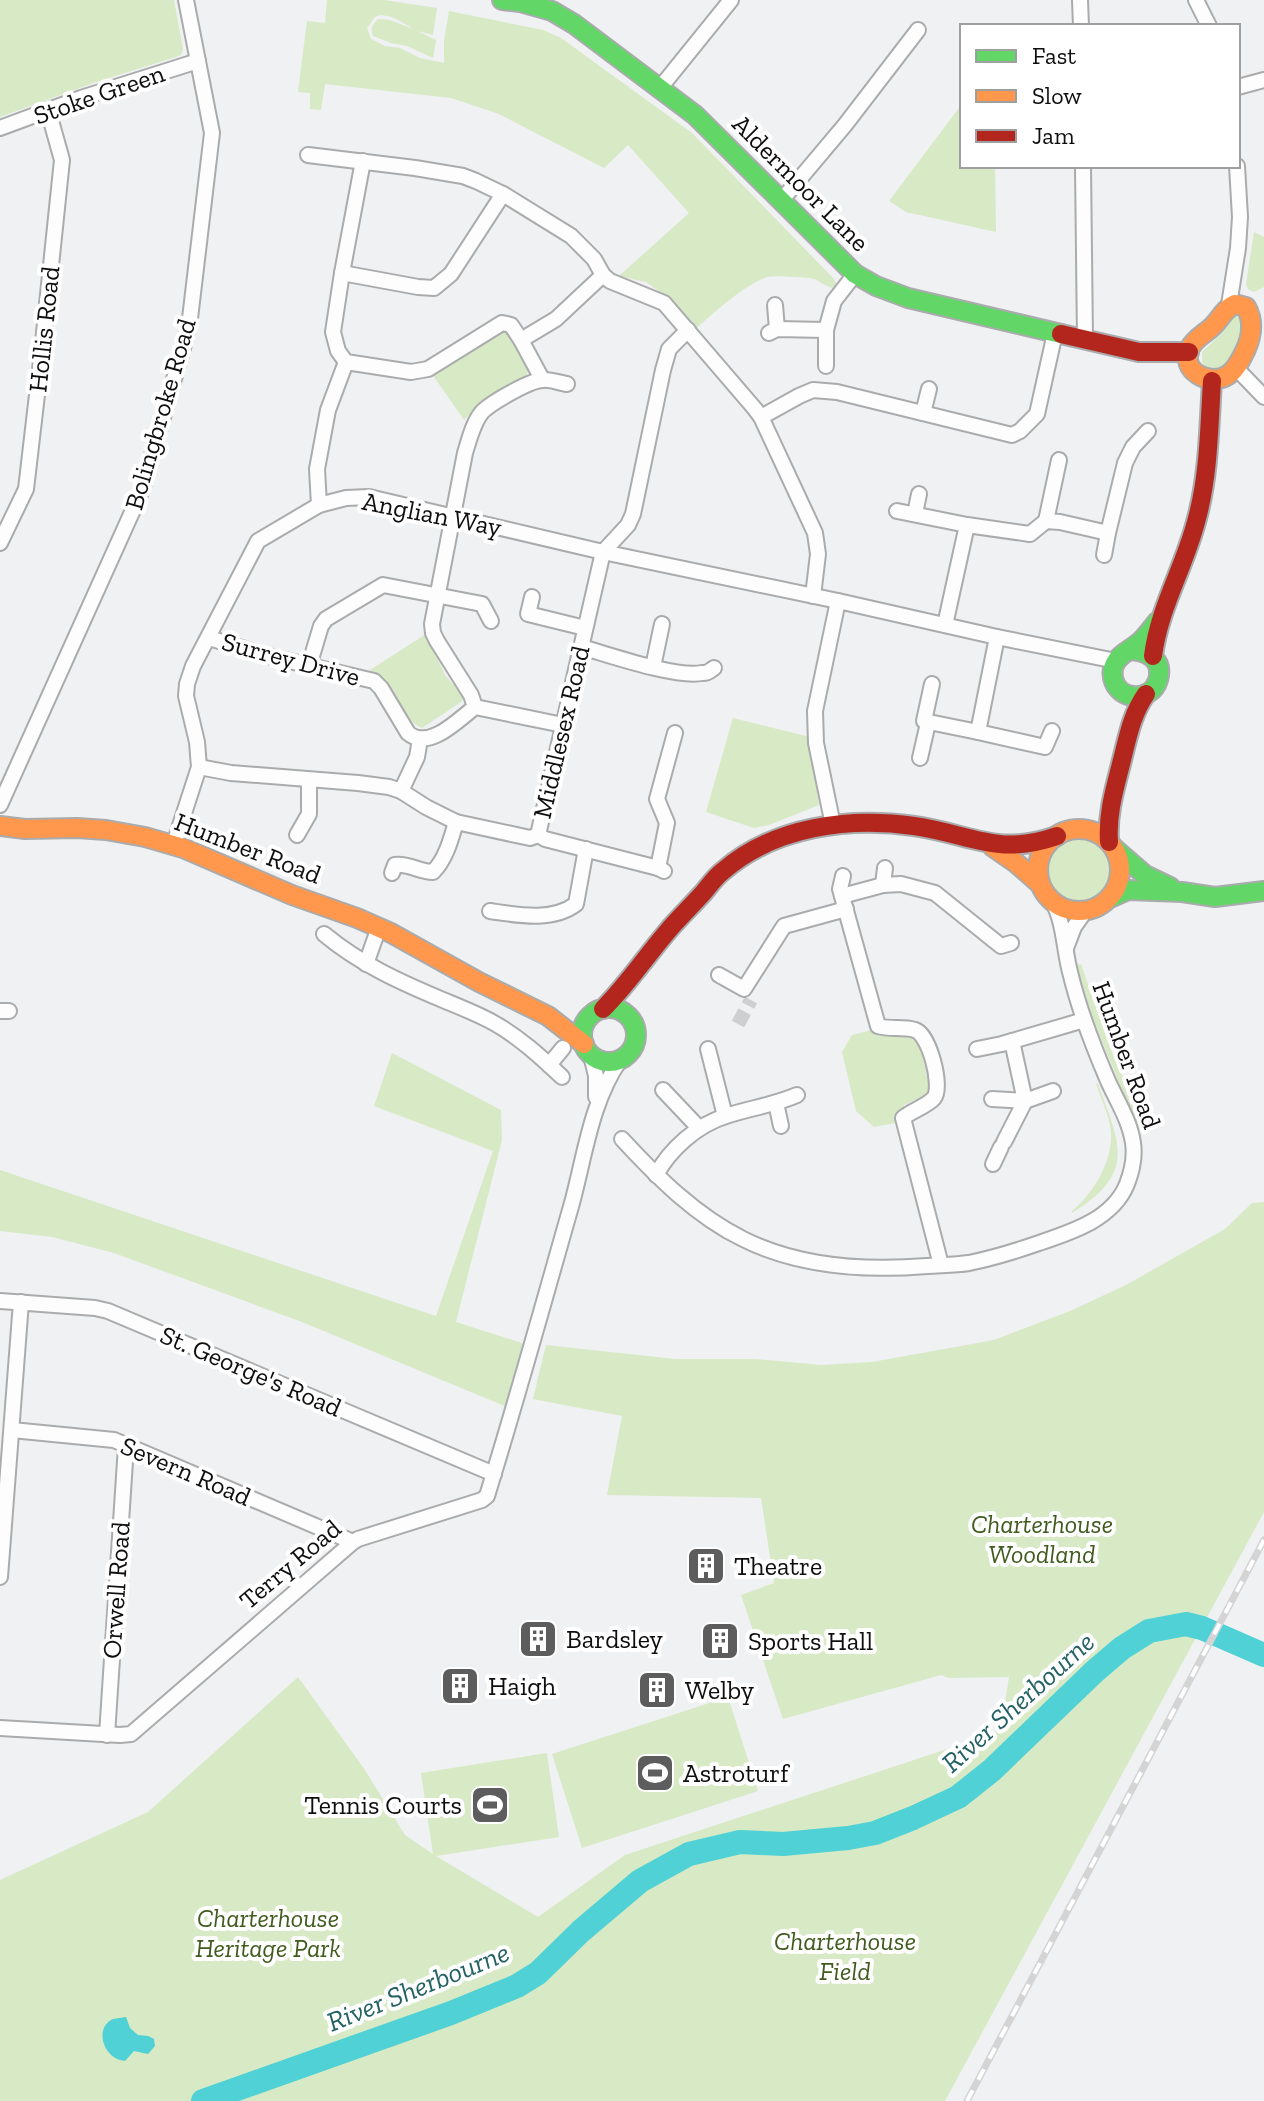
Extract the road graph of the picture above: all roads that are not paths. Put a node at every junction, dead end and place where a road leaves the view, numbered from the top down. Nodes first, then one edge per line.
1 (186, 0) edge
2 (502, 0) edge
3 (731, 0) edge
4 (1080, 0) edge
5 (1196, 0) edge
6 (540, 3) edge
7 (1081, 24) edge
8 (1208, 24) edge
9 (918, 30) dead end
10 (198, 61) junction
11 (1264, 80) edge
12 (1240, 86) edge
13 (660, 88) junction
14 (48, 110) junction
15 (0, 128) edge
16 (308, 155) dead end
17 (363, 161) junction
18 (1083, 168) edge
19 (1237, 168) edge
20 (503, 194) junction
21 (781, 201) junction
22 (342, 273) junction
23 (855, 274) junction
24 (603, 275) junction
25 (775, 305) dead end
26 (1229, 305) junction
27 (1257, 305) edge
28 (688, 330) junction
29 (826, 330) junction
30 (1055, 333) junction
31 (521, 340) junction
32 (1085, 340) junction
33 (1256, 343) edge
34 (1189, 352) junction
35 (346, 362) junction
36 (826, 366) dead end
37 (1236, 368) junction
38 (542, 379) junction
39 (1212, 381) junction
40 (567, 384) dead end
41 (929, 389) dead end
42 (1264, 397) edge
43 (923, 413) junction
44 (761, 417) junction
45 (1148, 431) dead end
46 (1059, 460) dead end
47 (919, 494) dead end
48 (319, 505) junction
49 (897, 511) dead end
50 (915, 514) junction
51 (452, 515) junction
52 (1046, 521) junction
53 (967, 525) junction
54 (1108, 533) junction
55 (0, 543) edge
56 (603, 552) junction
57 (1104, 555) dead end
58 (436, 594) junction
59 (813, 596) junction
60 (532, 597) dead end
61 (838, 601) junction
62 (1159, 618) junction
63 (491, 621) dead end
64 (662, 624) dead end
65 (945, 625) junction
66 (585, 628) junction
67 (997, 637) junction
68 (209, 638) junction
69 (581, 647) junction
70 (1123, 656) junction
71 (1153, 656) junction
72 (309, 666) junction
73 (653, 667) junction
74 (714, 668) dead end
75 (932, 684) dead end
76 (1121, 692) junction
77 (1146, 694) junction
78 (475, 707) junction
79 (928, 723) junction
80 (563, 725) junction
81 (1052, 731) dead end
82 (978, 732) junction
83 (675, 733) dead end
84 (1128, 734) junction
85 (420, 739) junction
86 (920, 758) dead end
87 (199, 767) junction
88 (309, 780) junction
89 (401, 791) junction
90 (1113, 792) junction
91 (0, 805) edge
92 (456, 822) junction
93 (833, 825) junction
94 (0, 826) edge
95 (1065, 833) junction
96 (297, 835) dead end
97 (538, 835) junction
98 (984, 842) junction
99 (174, 844) junction
100 (1112, 846) junction
101 (586, 849) junction
102 (885, 868) dead end
103 (392, 873) dead end
104 (843, 876) dead end
105 (1040, 884) junction
106 (883, 885) junction
107 (1264, 891) edge
108 (1182, 892) junction
109 (1110, 898) junction
110 (844, 902) junction
111 (1053, 902) junction
112 (1086, 910) junction
113 (490, 911) dead end
114 (379, 927) junction
115 (324, 934) dead end
116 (1011, 943) dead end
117 (1066, 948) junction
118 (366, 964) junction
119 (644, 964) junction
120 (719, 975) dead end
121 (524, 1003) junction
122 (596, 1012) junction
123 (631, 1018) junction
124 (1084, 1020) junction
125 (1012, 1041) junction
126 (563, 1048) dead end
127 (587, 1049) junction
128 (708, 1049) dead end
129 (977, 1049) dead end
130 (620, 1060) junction
131 (549, 1065) junction
132 (562, 1077) dead end
133 (663, 1090) dead end
134 (1053, 1091) dead end
135 (797, 1095) dead end
136 (992, 1099) dead end
137 (1025, 1101) junction
138 (776, 1103) junction
139 (594, 1114) junction
140 (725, 1116) junction
141 (781, 1126) dead end
142 (699, 1128) junction
143 (622, 1139) dead end
144 (993, 1164) dead end
145 (656, 1175) junction
146 (941, 1265) junction
147 (0, 1301) edge
148 (21, 1302) junction
149 (12, 1430) junction
150 (126, 1446) junction
151 (494, 1474) junction
152 (353, 1542) junction
153 (0, 1577) edge
154 (0, 1728) edge
155 (107, 1735) junction

1 - 10 street, Bolingbroke Road
2 - 6 main road, Aldermoor Lane
3 - 13 street
4 - 7 street
5 - 8 street
6 - 13 main road, Aldermoor Lane
9 - 21 street
10 - 14 street, Stoke Green
10 - 91 street, Bolingbroke Road
11 - 12 street
13 - 21 main road, Aldermoor Lane
14 - 15 street, Stoke Green
14 - 55 street, Hollis Road
16 - 17 street
17 - 20 street
17 - 22 street
18 - 32 street
19 - 26 street
20 - 22 street
20 - 24 street
21 - 23 main road, Aldermoor Lane
22 - 35 street
23 - 29 street
23 - 30 main road, Aldermoor Lane
24 - 28 street
24 - 31 street
25 - 29 street
26 - 27 main road
26 - 34 main road
27 - 33 main road
28 - 44 street
28 - 56 street, Middlesex Road
29 - 36 street
30 - 32 main road, Aldermoor Lane
30 - 43 street
31 - 35 street
31 - 38 street
32 - 34 main road, Aldermoor Lane
33 - 37 main road
34 - 39 main road
35 - 48 street
37 - 39 main road
37 - 42 street
38 - 40 street
38 - 51 street
39 - 62 main road
41 - 43 street
43 - 44 street
44 - 59 street
45 - 54 street
46 - 52 street
47 - 50 street
48 - 51 street, Anglian Way
48 - 68 street, Anglian Way
49 - 50 street
50 - 53 street
51 - 56 street, Anglian Way
51 - 58 street
52 - 53 street
52 - 54 street
53 - 65 street
54 - 57 street
56 - 59 street, Anglian Way
56 - 66 street, Middlesex Road
58 - 63 street
58 - 72 street
58 - 78 street
59 - 61 street, Anglian Way
60 - 66 street, Middlesex Road
61 - 65 street, Anglian Way
61 - 93 street
62 - 70 main road
62 - 71 main road
64 - 73 street
65 - 67 street
66 - 69 street, Middlesex Road
67 - 70 street
67 - 82 street
68 - 72 street, Surrey Drive
68 - 87 street, Anglian Way
69 - 73 street
69 - 80 street, Middlesex Road
70 - 71 main road
70 - 76 main road
71 - 77 main road
72 - 85 street, Surrey Drive
73 - 74 street
75 - 79 street
76 - 77 main road
76 - 84 main road
77 - 84 main road
78 - 80 street
78 - 85 street
79 - 82 street
79 - 86 street
80 - 97 street, Middlesex Road
81 - 82 street
83 - 101 street
84 - 90 main road
85 - 89 street
87 - 88 street
87 - 99 street, Anglian Way
88 - 89 street
88 - 96 street
89 - 92 street
90 - 95 main road
90 - 100 main road
92 - 97 street
92 - 103 street
93 - 98 main road
93 - 119 main road
94 - 99 main road, Humber Road
95 - 98 main road
95 - 100 main road
95 - 105 main road
97 - 101 street
98 - 105 main road
99 - 114 main road, Humber Road
100 - 108 main road
100 - 109 main road
101 - 113 street
102 - 106 street
104 - 110 street
105 - 111 main road
106 - 110 street
106 - 116 street
107 - 108 main road
108 - 109 main road
109 - 112 main road
110 - 120 street
110 - 146 street
111 - 112 main road
111 - 117 street, Humber Road
112 - 117 street
114 - 118 street
114 - 121 main road, Humber Road
115 - 118 street
117 - 124 street, Humber Road
118 - 131 street
119 - 122 main road
119 - 123 main road
121 - 122 main road, Humber Road
121 - 127 main road, Humber Road
122 - 123 main road
122 - 127 main road
123 - 130 main road
124 - 125 street
124 - 146 street, Humber Road
125 - 129 street
125 - 137 street
126 - 131 street
127 - 130 main road
127 - 139 street, Terry Road
128 - 140 street
130 - 139 street, Terry Road
131 - 132 street
133 - 142 street
134 - 137 street
135 - 138 street
136 - 137 street
137 - 144 street
138 - 140 street
138 - 141 street
139 - 151 street, Terry Road
140 - 142 street
142 - 145 street
143 - 145 street, Humber Road
145 - 146 street, Humber Road
147 - 148 street, St. George's Road
148 - 149 street
148 - 151 street, St. George's Road
149 - 150 street, Severn Road
149 - 153 street
150 - 152 street, Severn Road
150 - 155 street, Orwell Road
151 - 152 street, Terry Road
152 - 155 street, Terry Road
154 - 155 street, Terry Road

